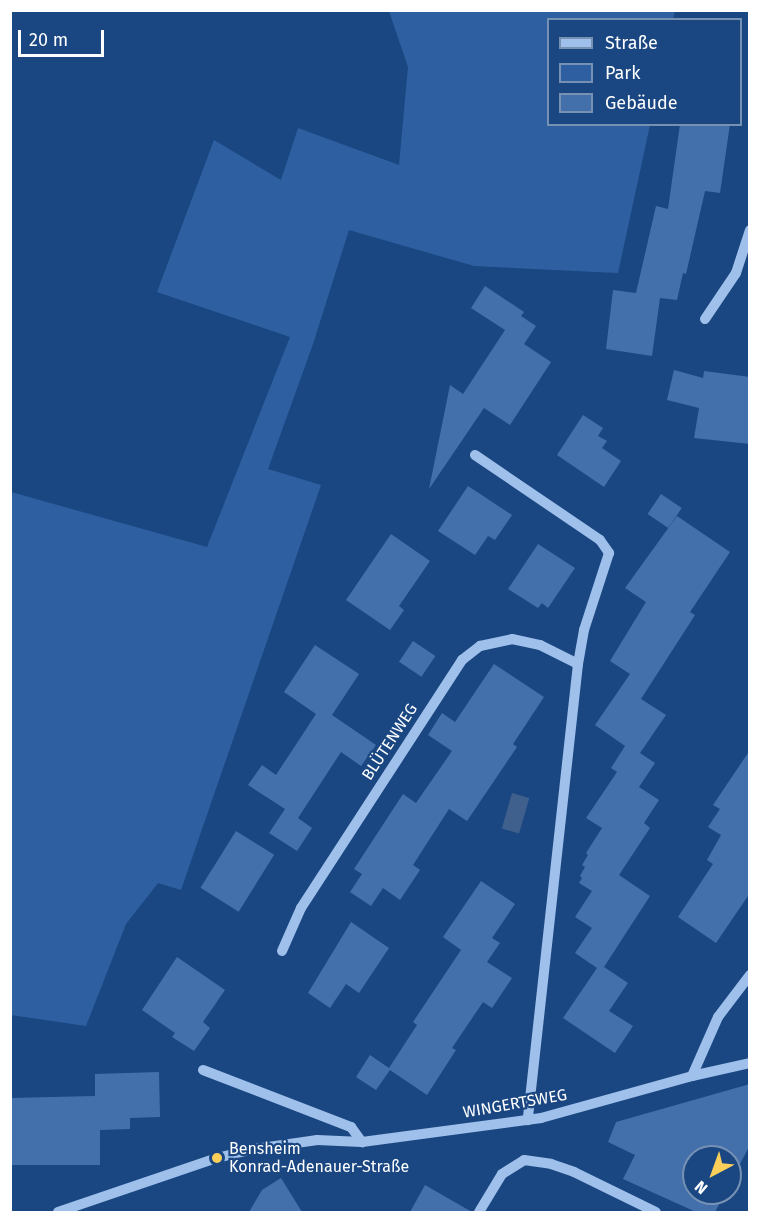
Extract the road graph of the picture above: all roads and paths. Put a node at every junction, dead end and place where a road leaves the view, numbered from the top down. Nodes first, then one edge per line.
1 (750, 230) edge
2 (705, 320) dead end
3 (475, 455) dead end
4 (578, 664) junction
5 (282, 951) dead end
6 (750, 975) edge
7 (750, 1063) edge
8 (203, 1070) dead end
9 (692, 1076) junction
10 (528, 1120) junction
11 (362, 1142) junction
12 (58, 1212) edge
13 (479, 1212) edge
14 (656, 1212) edge

1 - 2 street
3 - 4 street
4 - 5 street, BLÜTENWEG
4 - 10 street
6 - 9 street
7 - 9 street, WINGERTSWEG
8 - 11 street
9 - 10 street, WINGERTSWEG
10 - 11 street, WINGERTSWEG
11 - 12 street, WINGERTSWEG
13 - 14 street

